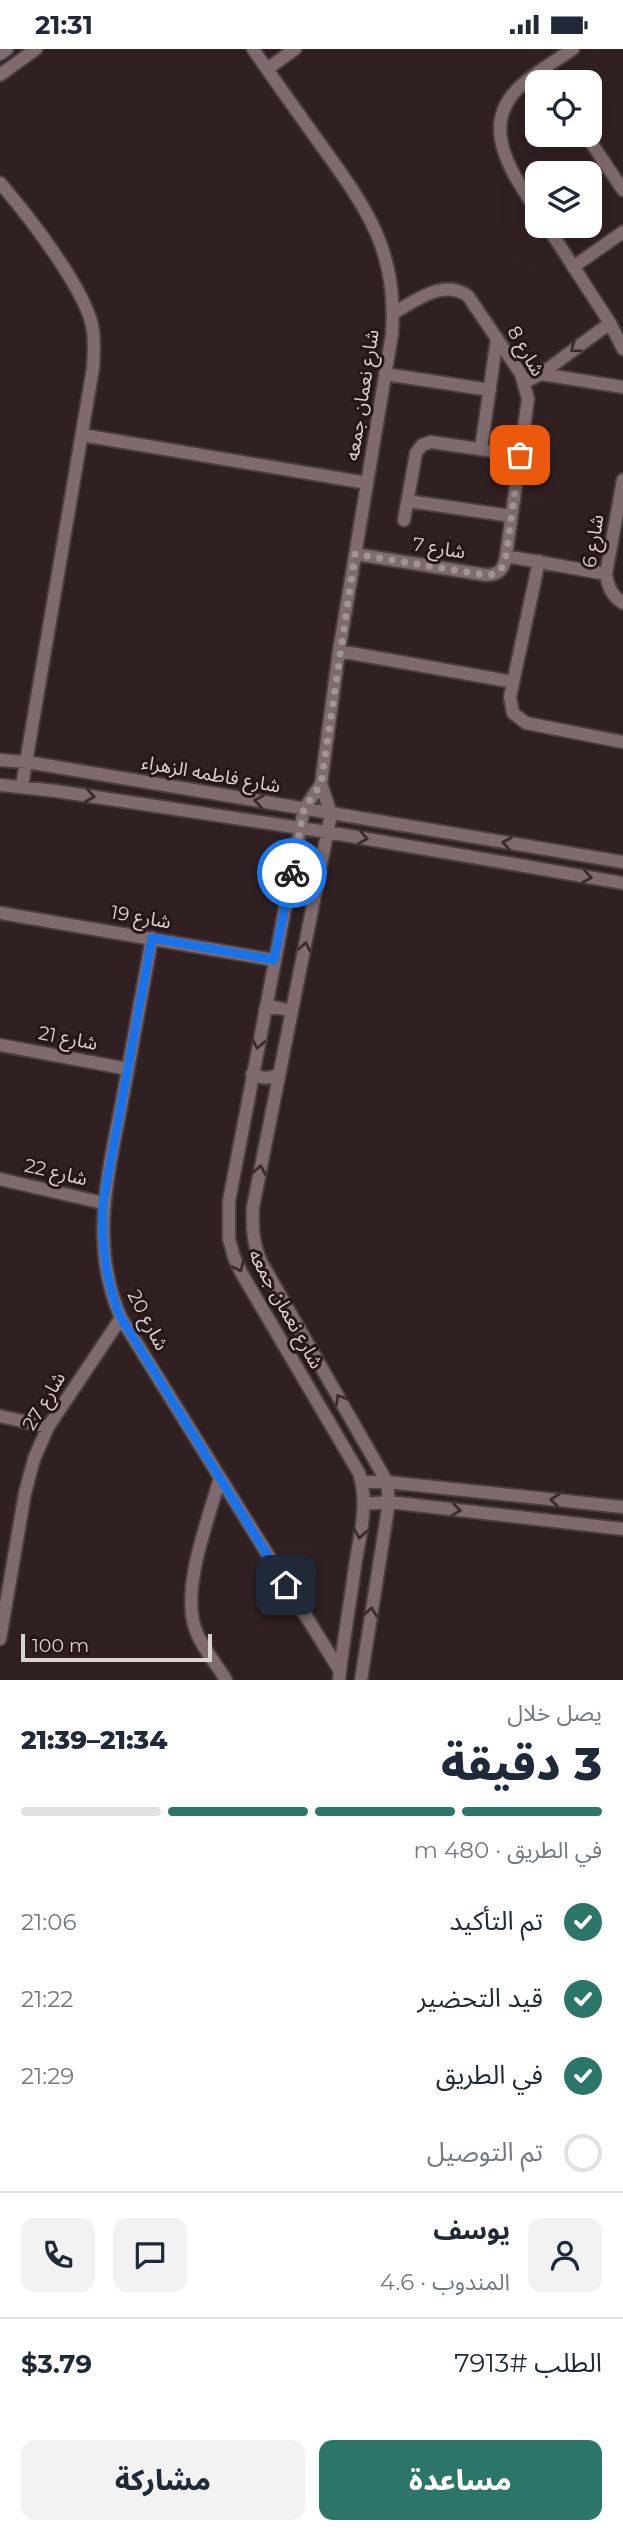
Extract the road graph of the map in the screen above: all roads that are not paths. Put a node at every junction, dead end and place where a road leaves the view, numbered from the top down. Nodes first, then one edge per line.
1 (7, 49) edge
2 (36, 49) edge
3 (253, 49) edge
4 (295, 49) edge
5 (573, 49) edge
6 (0, 54) edge
7 (267, 69) junction
8 (543, 70) edge
9 (0, 75) edge
10 (525, 84) edge
11 (594, 147) edge
12 (0, 183) edge
13 (623, 190) edge
14 (525, 193) edge
15 (623, 232) edge
16 (555, 238) edge
17 (573, 267) junction
18 (393, 313) junction
19 (610, 323) junction
20 (497, 338) junction
21 (623, 349) edge
22 (385, 374) junction
23 (541, 374) junction
24 (525, 382) junction
25 (623, 387) edge
26 (490, 390) junction
27 (82, 435) junction
28 (481, 449) junction
29 (520, 455) junction
30 (623, 480) edge
31 (367, 483) junction
32 (408, 501) junction
33 (512, 516) junction
34 (404, 520) dead end
35 (355, 554) junction
36 (506, 556) junction
37 (539, 561) junction
38 (606, 574) junction
39 (623, 603) edge
40 (339, 651) junction
41 (513, 682) junction
42 (623, 742) edge
43 (0, 760) edge
44 (27, 762) junction
45 (321, 784) junction
46 (0, 785) edge
47 (22, 786) junction
48 (304, 809) junction
49 (331, 814) junction
50 (300, 828) junction
51 (327, 832) junction
52 (623, 862) edge
53 (623, 883) edge
54 (0, 913) edge
55 (152, 938) junction
56 (274, 960) junction
57 (265, 1010) junction
58 (292, 1011) junction
59 (0, 1045) edge
60 (128, 1069) junction
61 (279, 1074) junction
62 (253, 1075) junction
63 (0, 1178) edge
64 (103, 1203) junction
65 (121, 1318) junction
66 (0, 1416) edge
67 (48, 1427) junction
68 (220, 1478) junction
69 (362, 1482) junction
70 (387, 1482) junction
71 (389, 1502) junction
72 (364, 1504) junction
73 (623, 1507) edge
74 (623, 1529) edge
75 (0, 1639) edge
76 (339, 1675) edge
77 (226, 1680) edge
78 (361, 1680) edge

1 - 6 street
2 - 9 street
3 - 7 street, شارع نعمان جمعه
4 - 7 street
5 - 8 street
7 - 18 street, شارع نعمان جمعه
10 - 14 street
11 - 13 street
12 - 27 street
15 - 17 street
16 - 17 street
17 - 19 street
18 - 20 street, شارع 8
18 - 22 street, شارع نعمان جمعه
19 - 21 street
19 -> 23 street
20 - 24 street, شارع 8
20 - 26 street
22 - 26 street
22 - 31 street, شارع نعمان جمعه
23 - 24 street
23 - 25 street
24 - 29 street, شارع 8
26 - 28 street
27 - 31 street
27 - 44 street
28 - 29 street
28 - 32 street
29 - 33 street, شارع 8
30 - 38 street, شارع 6
31 - 35 street, شارع نعمان جمعه
32 - 33 street
32 - 34 street
33 - 36 street, شارع 8
35 - 36 street, شارع 7
35 - 40 street, شارع نعمان جمعه
36 - 37 street
37 - 38 street
37 - 41 street
38 - 39 street, شارع 6
40 - 41 street
40 - 45 street, شارع نعمان جمعه
41 - 42 street
43 - 44 street, شارع فاطمه الزهراء
44 - 47 street
48 -> 44 street, شارع فاطمه الزهراء
45 - 48 street, شارع نعمان جمعه
45 - 49 street, شارع نعمان جمعه
46 - 47 street, شارع فاطمه الزهراء
47 -> 50 street, شارع فاطمه الزهراء
48 - 49 street, شارع فاطمه الزهراء
48 - 50 street, شارع نعمان جمعه
49 - 51 street, شارع نعمان جمعه
52 -> 49 street, شارع فاطمه الزهراء
50 - 51 street, شارع فاطمه الزهراء
50 - 56 street, شارع نعمان جمعه
51 -> 53 street, شارع فاطمه الزهراء
58 -> 51 street, شارع نعمان جمعه
54 - 55 street, شارع 19
55 - 56 street, شارع 19
55 - 60 street, شارع 20
56 - 57 street, شارع نعمان جمعه
57 - 58 street
57 -> 62 street, شارع نعمان جمعه
58 - 61 street, شارع نعمان جمعه
59 - 60 street, شارع 21
60 - 64 street, شارع 20
61 - 62 street
70 -> 61 street, شارع نعمان جمعه
62 -> 69 street, شارع نعمان جمعه
63 - 64 street, شارع 22
64 - 65 street, شارع 20
65 - 67 street, شارع 27
65 - 68 street, شارع 20
66 - 67 street
67 - 75 street, شارع 27
68 - 76 street, شارع 20
68 - 77 street
69 - 70 street
69 - 72 street, شارع نعمان جمعه
70 - 71 street, شارع نعمان جمعه
73 -> 70 street
71 - 72 street
71 -> 74 street
78 -> 71 street, شارع نعمان جمعه
72 -> 76 street, شارع نعمان جمعه

